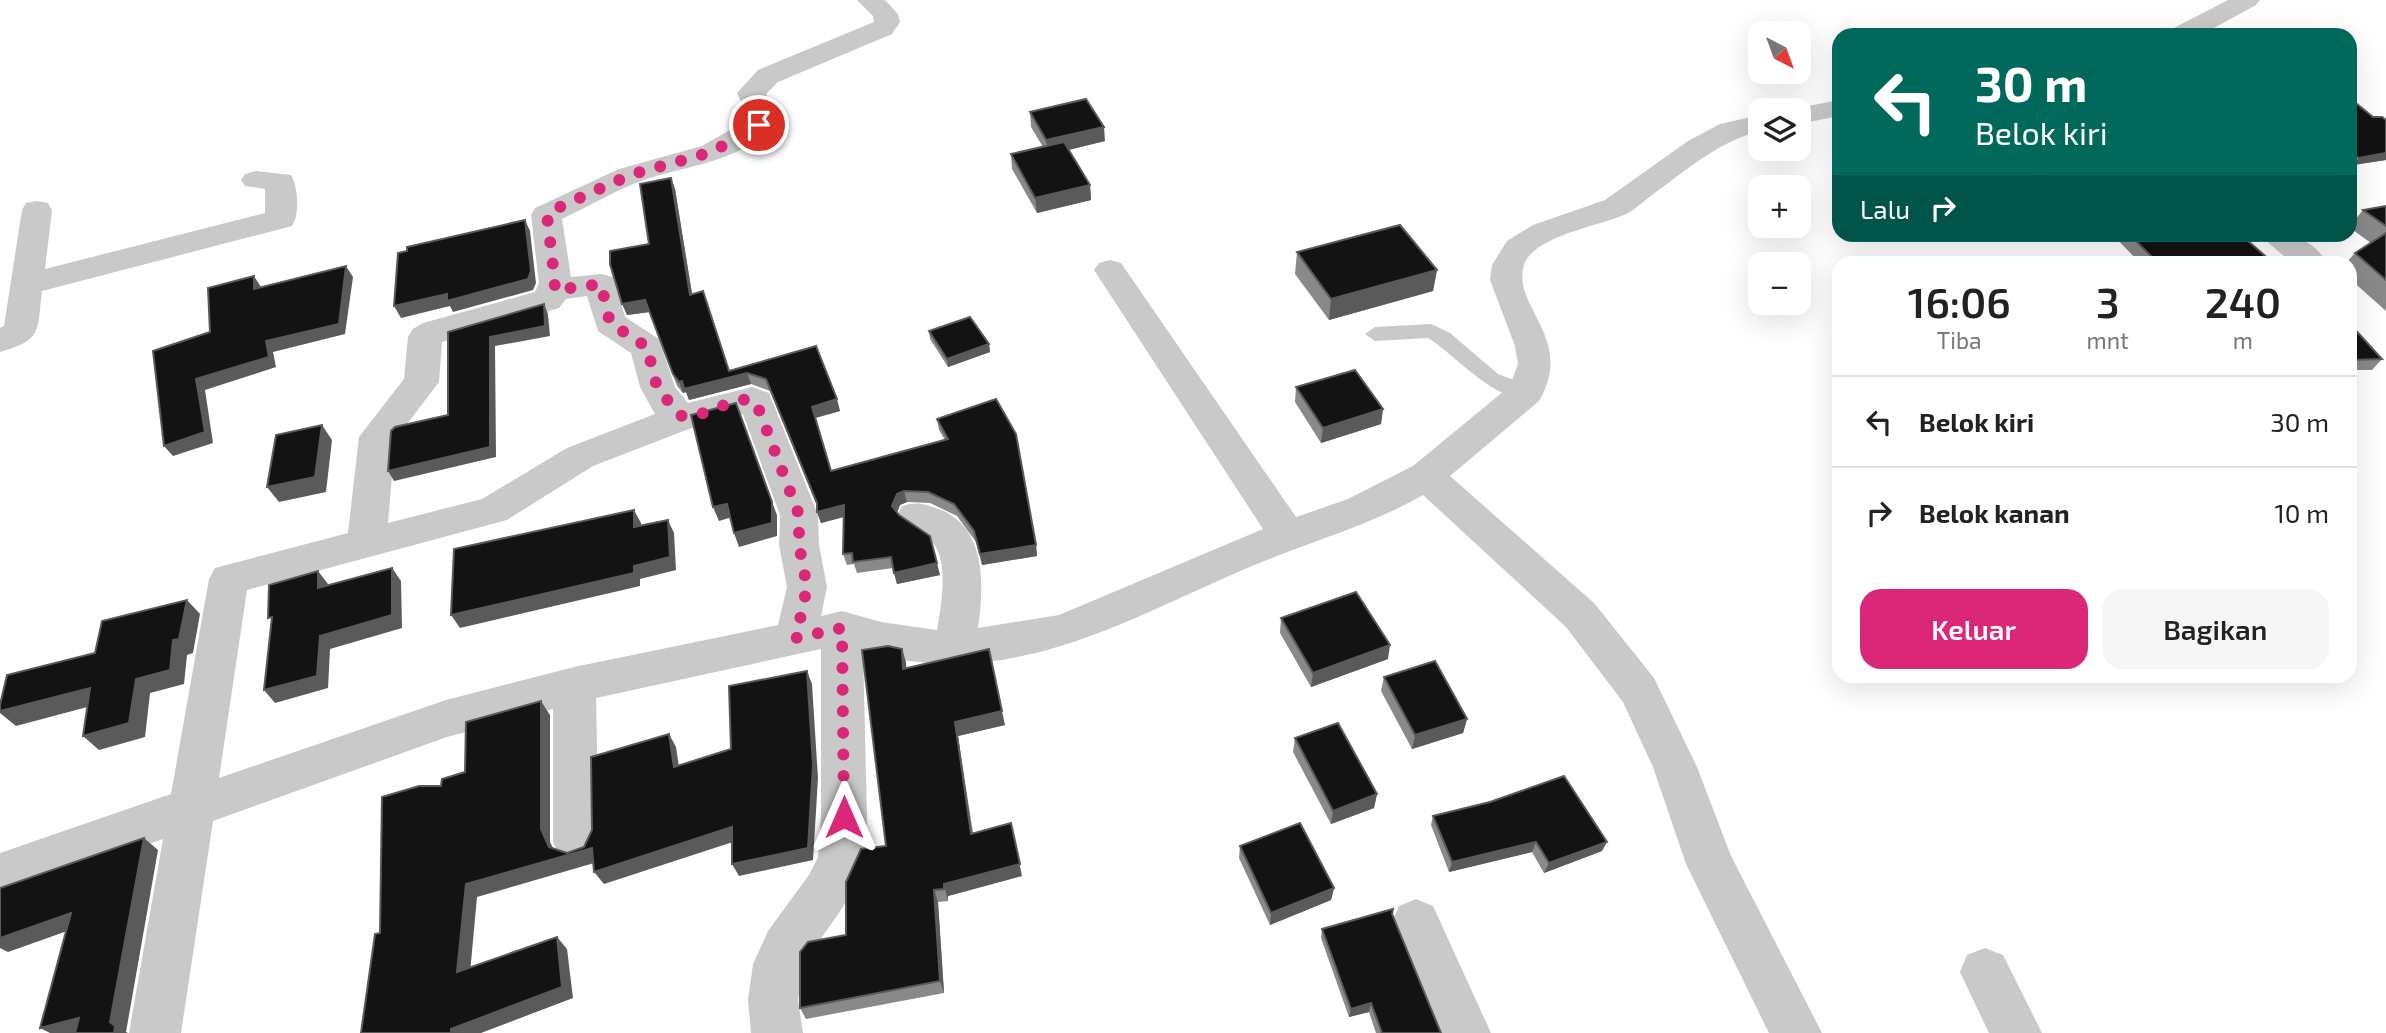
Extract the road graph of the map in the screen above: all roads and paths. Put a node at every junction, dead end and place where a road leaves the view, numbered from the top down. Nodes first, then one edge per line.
1 (870, 0) edge
2 (2247, 0) edge
3 (2194, 28) edge
4 (1832, 109) edge
5 (1811, 113) edge
6 (1748, 126) edge
7 (256, 180) dead end
8 (37, 210) dead end
9 (2284, 242) edge
10 (31, 252) junction
11 (2303, 256) edge
12 (0, 260) edge
13 (1110, 270) dead end
14 (28, 284) junction
15 (554, 290) junction
16 (1375, 334) dead end
17 (0, 341) edge
18 (1526, 392) junction
19 (684, 417) junction
20 (1426, 476) junction
21 (916, 516) dead end
22 (1288, 535) junction
23 (366, 545) junction
24 (842, 628) junction
25 (796, 638) junction
26 (954, 649) junction
27 (574, 685) junction
28 (191, 806) junction
29 (576, 842) dead end
30 (0, 874) edge
31 (1416, 922) dead end
32 (1985, 972) dead end
33 (155, 1033) edge
34 (777, 1033) edge
35 (1465, 1033) edge
36 (1796, 1033) edge
37 (2017, 1033) edge

1 - 15 street
2 - 3 street
4 - 5 street
6 - 18 street
7 - 14 street
8 - 10 street
9 - 11 street
10 - 12 street
10 - 14 street
13 - 22 street
14 - 17 street
15 - 19 street
15 - 23 street
16 - 18 lane
18 - 20 street
19 - 23 street
19 - 25 street
20 - 22 street
20 - 36 street
21 - 26 street
22 - 26 street
23 - 28 street
24 - 25 street
24 - 26 street
24 - 34 street
25 - 27 street
27 - 28 street
27 - 29 street
28 - 30 street
28 - 33 street
31 - 35 street
32 - 37 street

